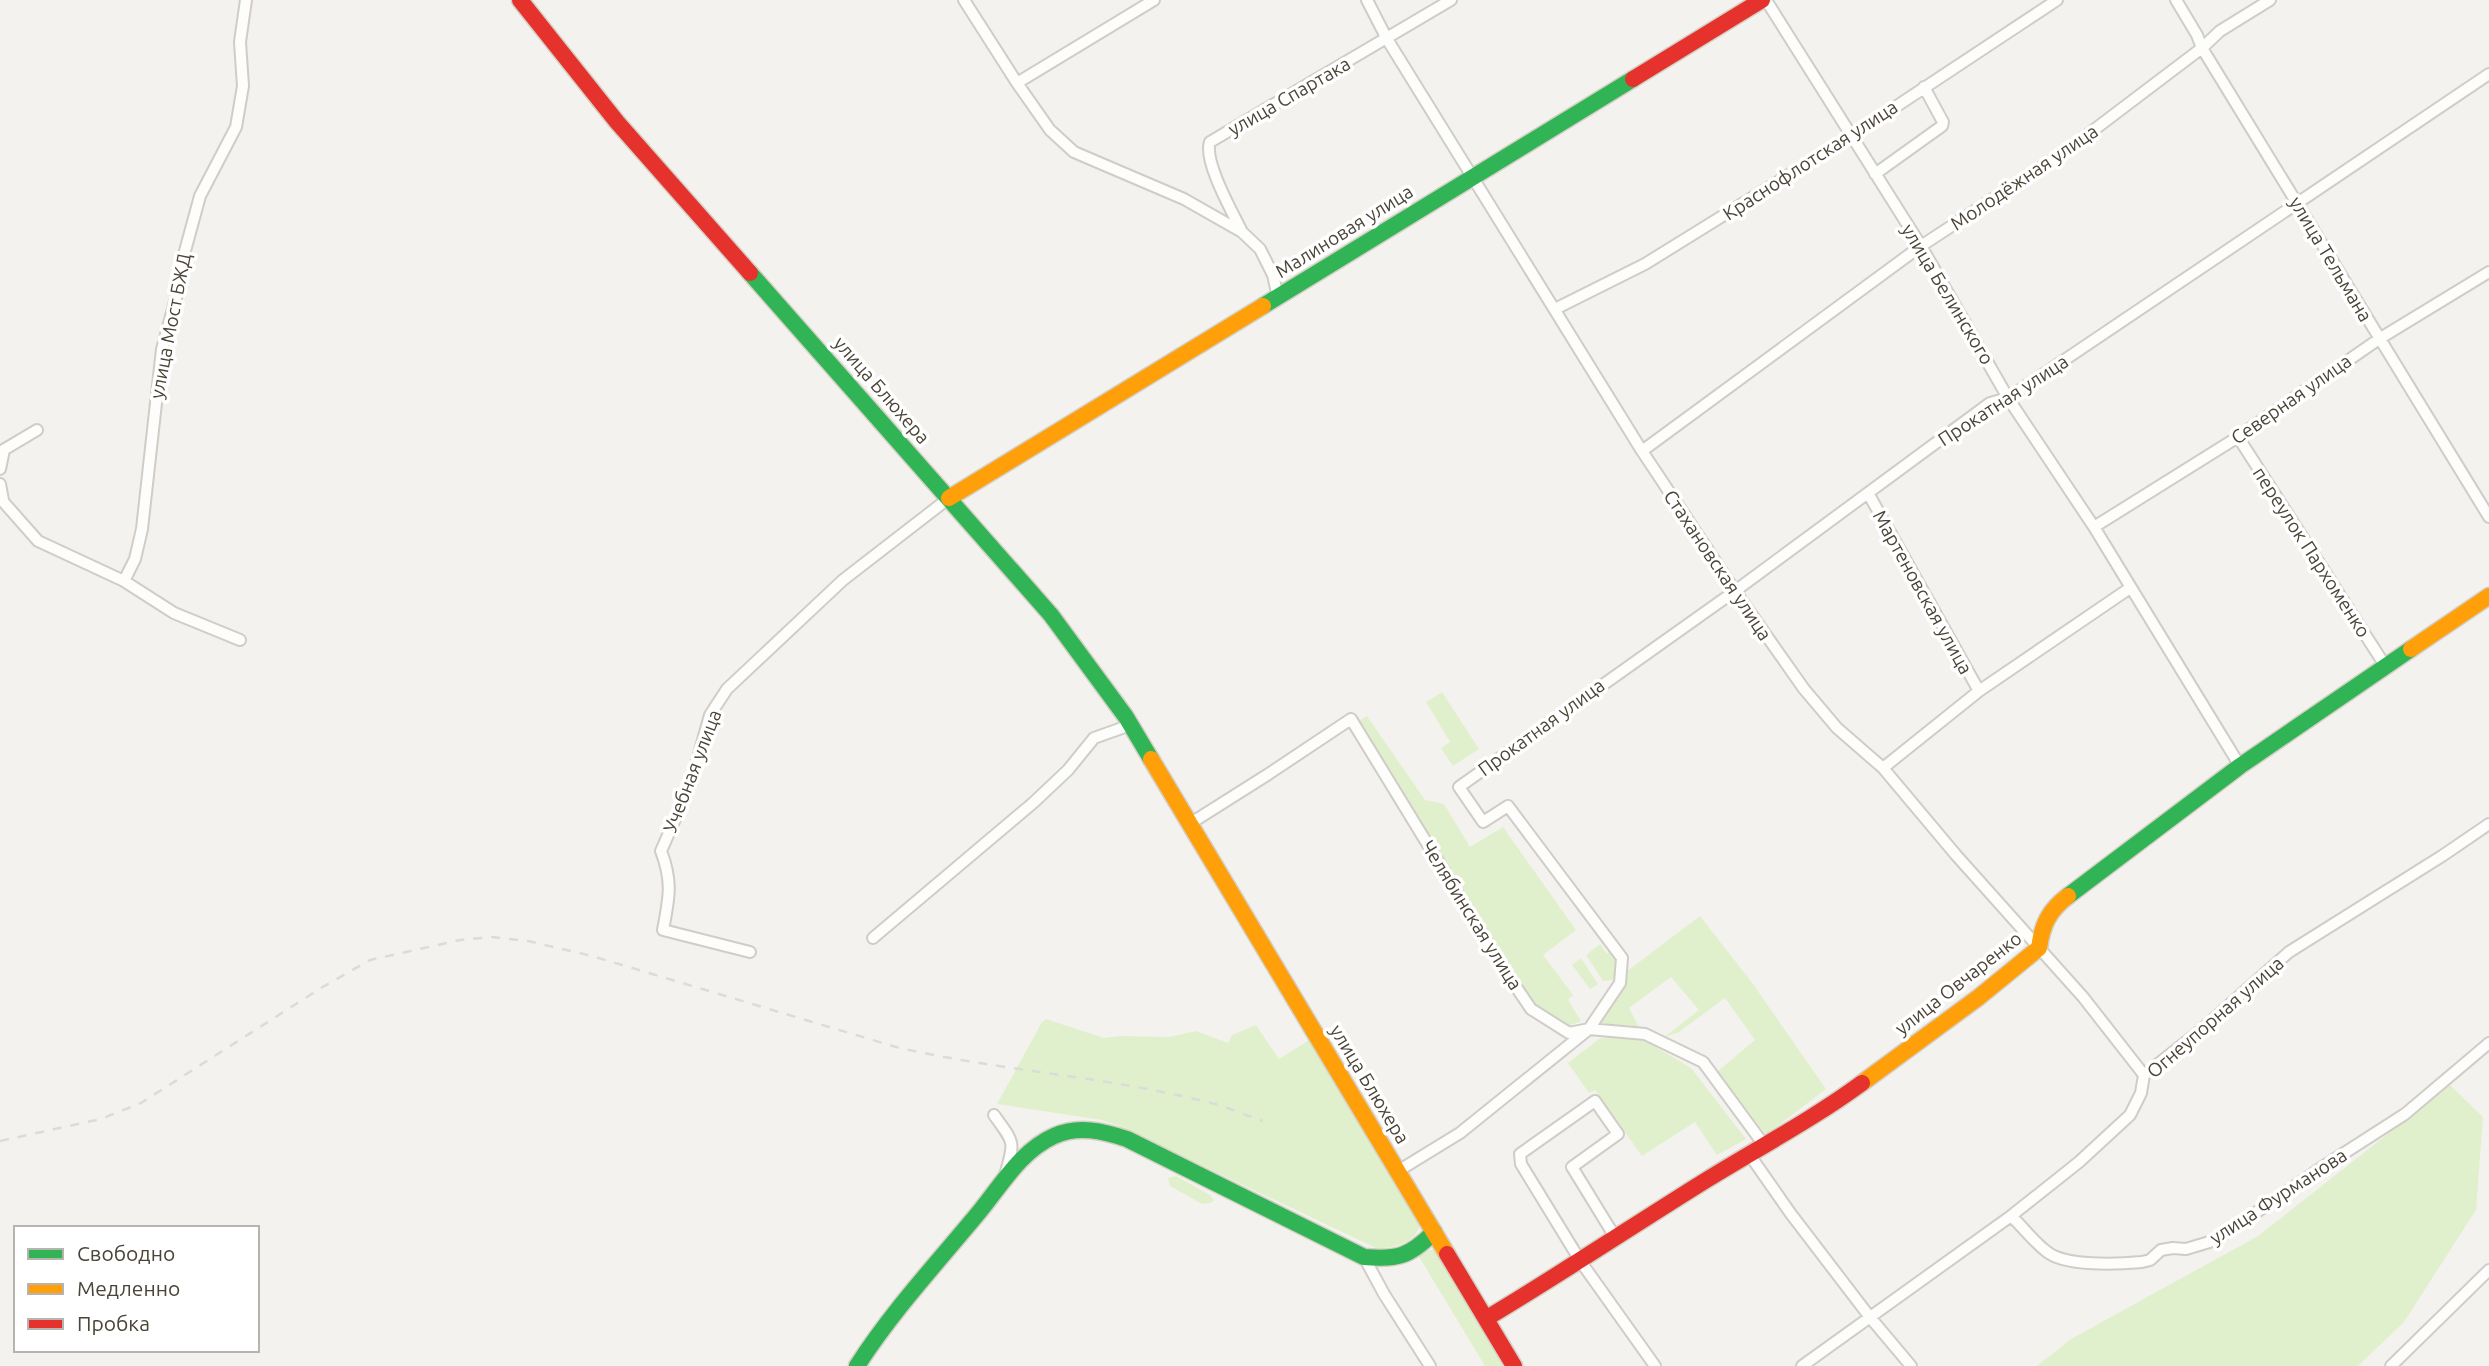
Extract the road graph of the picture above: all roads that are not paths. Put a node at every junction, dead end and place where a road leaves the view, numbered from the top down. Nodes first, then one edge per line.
1 (520, 0) edge
2 (964, 0) edge
3 (1154, 0) edge
4 (1367, 0) edge
5 (1451, 0) edge
6 (1764, 0) edge
7 (2057, 0) edge
8 (2176, 0) edge
9 (2270, 0) edge
10 (245, 6) edge
11 (1387, 38) junction
12 (2202, 48) junction
13 (2489, 74) edge
14 (1017, 83) junction
15 (1924, 87) junction
16 (1850, 137) junction
17 (1875, 174) junction
18 (1472, 176) junction
19 (2298, 204) junction
20 (1242, 232) junction
21 (1921, 246) junction
22 (2489, 272) edge
23 (1278, 297) junction
24 (1555, 309) junction
25 (2379, 339) junction
26 (2008, 398) junction
27 (37, 430) dead end
28 (2238, 437) junction
29 (2, 451) edge
30 (1642, 451) junction
31 (0, 469) edge
32 (0, 484) edge
33 (1868, 493) junction
34 (949, 498) junction
35 (1, 499) edge
36 (2489, 517) edge
37 (2094, 527) junction
38 (124, 581) junction
39 (2130, 588) junction
40 (1735, 591) junction
41 (2489, 596) edge
42 (240, 640) dead end
43 (2386, 667) junction
44 (1979, 691) junction
45 (1130, 722) junction
46 (2241, 766) junction
47 (1883, 768) junction
48 (1191, 823) junction
49 (2489, 824) edge
50 (873, 938) dead end
51 (2039, 948) junction
52 (750, 952) dead end
53 (1589, 1028) junction
54 (2489, 1043) edge
55 (2144, 1074) junction
56 (994, 1115) dead end
57 (1765, 1145) junction
58 (1749, 1154) junction
59 (1398, 1171) junction
60 (1003, 1182) junction
61 (2011, 1216) junction
62 (1434, 1232) junction
63 (1615, 1237) junction
64 (1364, 1257) junction
65 (1581, 1262) junction
66 (2489, 1270) edge
67 (1869, 1316) junction
68 (1487, 1318) junction
69 (857, 1366) edge
70 (1430, 1366) edge
71 (1514, 1366) edge
72 (1655, 1366) edge
73 (1802, 1366) edge
74 (1911, 1366) edge
75 (2391, 1366) edge

1 - 34 main road, улица Блюхера
2 - 14 street
3 - 14 street
4 - 11 street, Стахановская улица
5 - 11 street, улица Спартака
6 - 16 street, улица Белинского
6 - 18 main road, Малиновая улица
7 - 15 street, Краснофлотская улица
8 - 12 street, улица Тельмана
9 - 12 street, Молодёжная улица
10 - 38 street, улица Мост БЖД
11 - 18 street, Стахановская улица
11 - 20 street, улица Спартака
12 - 19 street, улица Тельмана
12 - 21 street, Молодёжная улица
13 - 19 street, Прокатная улица
14 - 20 street
15 - 16 street, Краснофлотская улица
15 - 17 street
16 - 17 street, улица Белинского
16 - 24 street, Краснофлотская улица
17 - 21 street, улица Белинского
18 - 23 main road, Малиновая улица
18 - 24 street, Стахановская улица
19 - 25 street, улица Тельмана
19 - 26 street, Прокатная улица
20 - 23 street
21 - 26 street, улица Белинского
21 - 30 street, Молодёжная улица
22 - 25 street, Северная улица
23 - 34 main road, Малиновая улица
24 - 30 street, Стахановская улица
25 - 28 street, Северная улица
25 - 36 street, улица Тельмана
26 - 33 street, Прокатная улица
26 - 37 street, улица Белинского
27 - 29 street
28 - 37 street, Северная улица
28 - 43 street, переулок Пархоменко
29 - 31 street
30 - 40 street, Стахановская улица
32 - 35 street
33 - 40 street, Прокатная улица
33 - 44 street, Мартеновская улица
34 - 45 main road, улица Блюхера
34 - 52 street, Учебная улица
35 - 38 street
37 - 39 street, улица Белинского
38 - 42 street
39 - 44 street
39 - 46 street, улица Белинского
40 - 47 street, Стахановская улица
40 - 53 street, Прокатная улица
41 - 43 main road, улица Овчаренко
43 - 46 main road, улица Овчаренко
44 - 47 street
45 - 48 main road, улица Блюхера
45 - 50 street
46 - 51 main road, улица Овчаренко
47 - 51 street, Стахановская улица
48 - 53 street, Челябинская улица
48 - 59 main road, улица Блюхера
49 - 55 street, Огнеупорная улица
51 - 55 street, Стахановская улица
51 - 57 main road, улица Овчаренко
53 - 57 street, Челябинская улица
53 - 59 street
54 - 61 street, улица Фурманова
55 - 61 street, Огнеупорная улица
56 - 60 street
57 - 58 main road, улица Овчаренко
58 - 63 main road, улица Овчаренко
58 - 67 street
59 - 62 main road, улица Блюхера
60 - 64 main road
60 - 69 main road
61 - 67 street, Огнеупорная улица
62 - 64 main road
62 - 68 main road, улица Блюхера
63 - 65 main road, улица Овчаренко
63 - 65 street
64 - 70 street
65 - 68 main road, улица Овчаренко
65 - 72 street
66 - 75 street
67 - 73 street, Огнеупорная улица
67 - 74 street
68 - 71 main road, улица Блюхера

